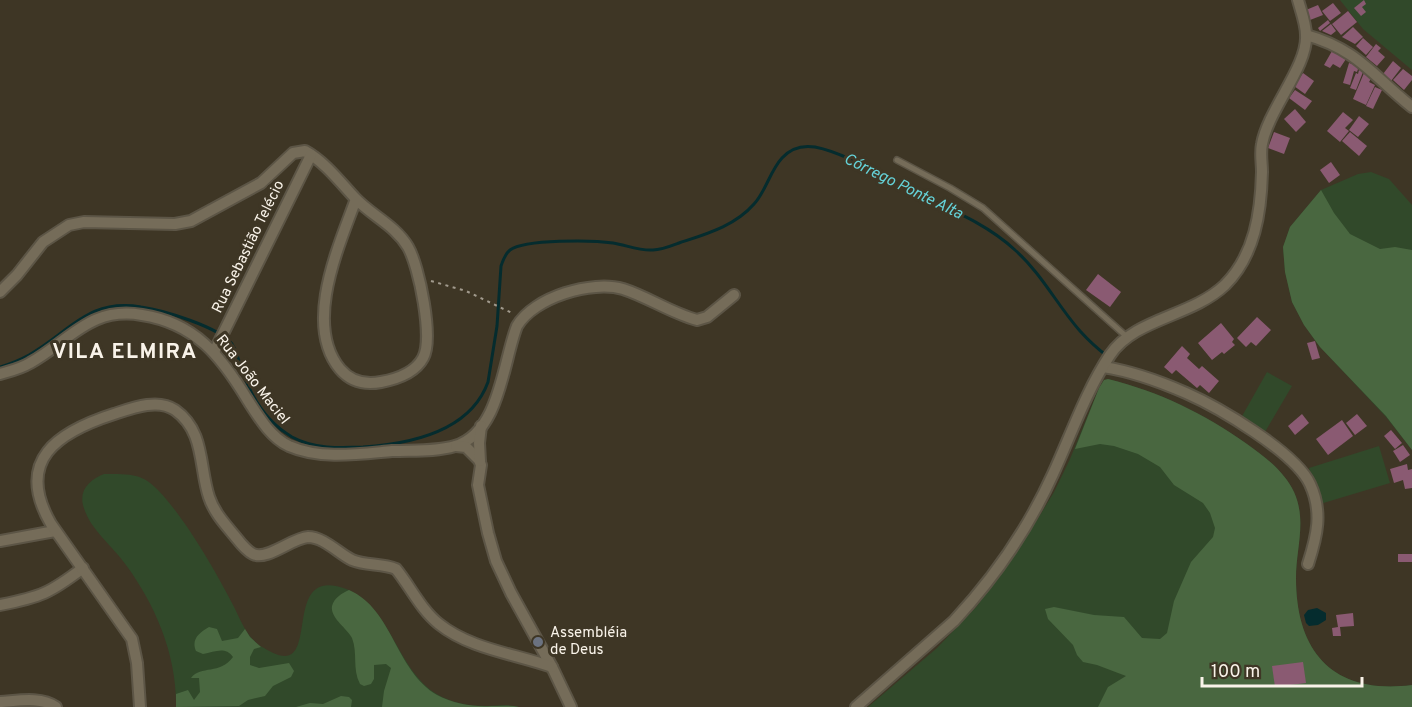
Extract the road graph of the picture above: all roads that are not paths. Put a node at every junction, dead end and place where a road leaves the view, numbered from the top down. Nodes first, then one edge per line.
1 (1298, 0) edge
2 (1306, 35) junction
3 (1412, 107) edge
4 (311, 155) junction
5 (897, 160) dead end
6 (356, 199) junction
7 (0, 292) edge
8 (734, 295) dead end
9 (1127, 337) junction
10 (214, 352) junction
11 (1103, 367) junction
12 (0, 374) edge
13 (481, 426) junction
14 (455, 446) junction
15 (481, 465) junction
16 (55, 531) junction
17 (0, 541) edge
18 (1308, 564) dead end
19 (83, 568) junction
20 (0, 605) edge
21 (552, 667) junction
22 (0, 702) edge
23 (56, 707) edge
24 (140, 707) edge
25 (571, 707) edge
26 (856, 707) edge

1 - 2 street
2 - 3 street
2 - 9 street
4 - 6 street
4 - 7 street
4 - 10 street, Rua Sebastião Telécio
5 - 9 lane
6 - 6 street
8 - 13 street
9 - 11 street
10 - 12 street, Rua João Maciel
10 - 14 street, Rua João Maciel
11 - 18 street
11 - 26 street
13 - 14 street
13 - 15 street
14 - 15 street
15 - 21 street
16 - 17 street
16 - 19 street
16 - 21 street
19 - 20 street
19 - 24 street
21 - 25 street
22 - 23 street

